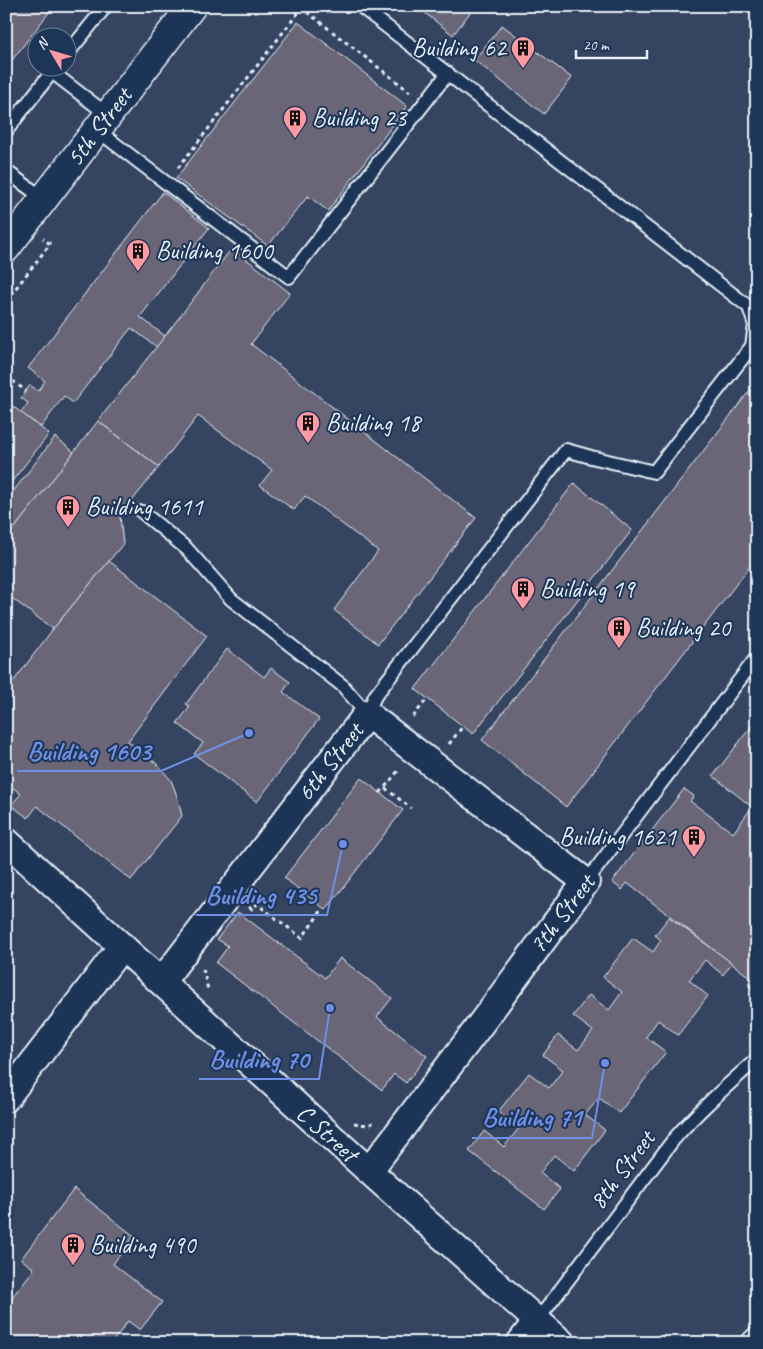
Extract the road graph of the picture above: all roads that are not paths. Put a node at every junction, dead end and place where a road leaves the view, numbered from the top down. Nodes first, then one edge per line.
1 (106, 6) edge
2 (192, 6) edge
3 (360, 6) edge
4 (78, 41) edge
5 (448, 74) junction
6 (48, 78) edge
7 (61, 78) edge
8 (102, 123) junction
9 (6, 132) edge
10 (6, 171) edge
11 (44, 199) junction
12 (6, 248) edge
13 (142, 512) dead end
14 (757, 657) edge
15 (367, 714) junction
16 (6, 840) edge
17 (586, 882) junction
18 (122, 946) junction
19 (162, 982) junction
20 (757, 1059) edge
21 (6, 1098) edge
22 (369, 1171) junction
23 (537, 1321) junction
24 (520, 1343) edge
25 (562, 1343) edge

1 - 4 lane
2 - 8 street, 5th Street
3 - 5 lane
5 - 8 lane
5 - 15 lane
6 - 9 lane
7 - 8 lane
8 - 11 street, 5th Street
10 - 11 lane
11 - 12 street, 5th Street
13 - 15 lane
14 - 17 lane, 7th Street
15 - 17 street, 6th Street
15 - 19 street, 6th Street
16 - 18 street, C Street
17 - 22 street, 7th Street
18 - 19 street, C Street
18 - 21 street
19 - 22 street, C Street
20 - 23 lane, 8th Street
22 - 23 street, C Street
23 - 24 street
23 - 25 street, C Street

